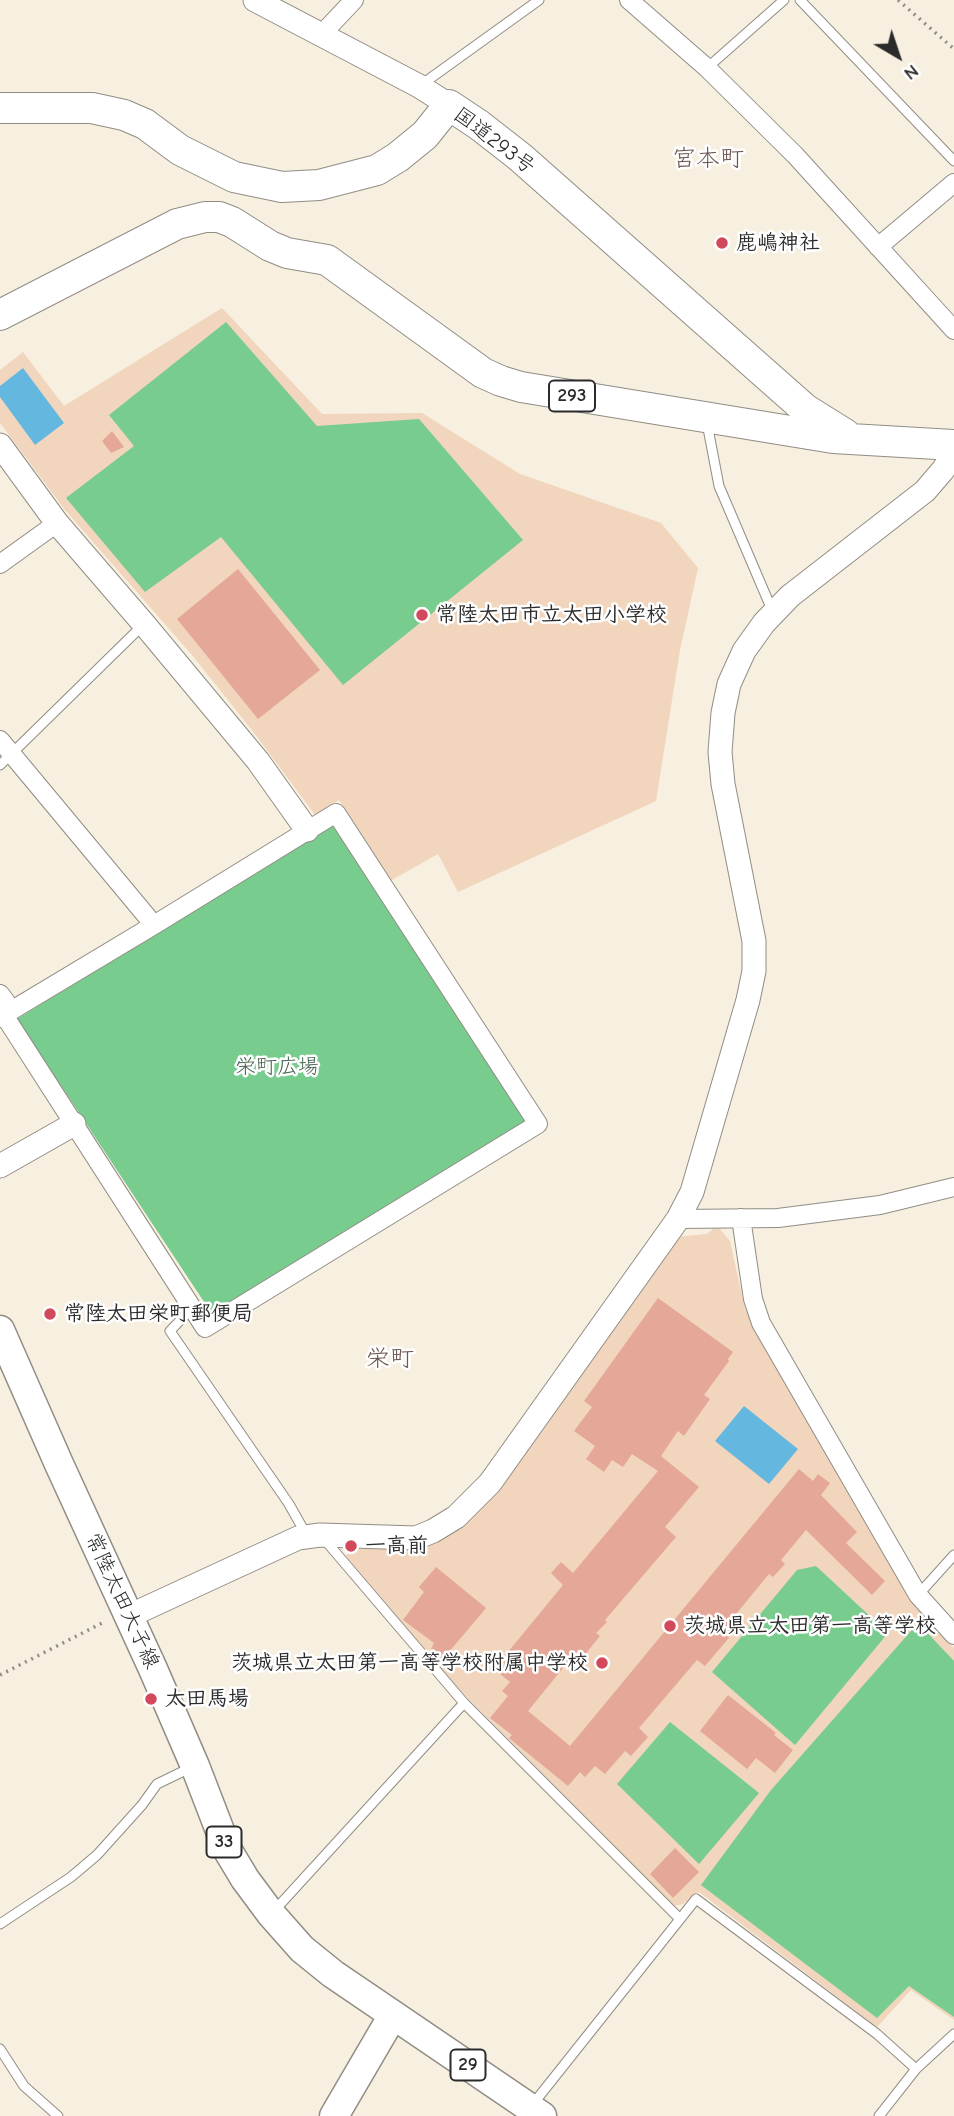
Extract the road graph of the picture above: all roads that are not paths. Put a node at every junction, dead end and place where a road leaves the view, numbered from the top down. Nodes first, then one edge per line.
1 (254, 0) edge
2 (354, 0) edge
3 (539, 0) edge
4 (629, 0) edge
5 (784, 0) edge
6 (800, 0) edge
7 (321, 35) junction
8 (708, 68) junction
9 (419, 86) junction
10 (449, 105) junction
11 (0, 108) edge
12 (954, 161) edge
13 (954, 183) edge
14 (878, 247) junction
15 (0, 315) edge
16 (954, 330) edge
17 (706, 418) junction
18 (800, 421) junction
19 (0, 445) edge
20 (954, 445) edge
21 (954, 453) edge
22 (57, 523) junction
23 (0, 564) edge
24 (774, 613) junction
25 (144, 624) junction
26 (4, 753) edge
27 (307, 830) junction
28 (154, 925) junction
29 (0, 994) edge
30 (2, 1017) edge
31 (74, 1124) junction
32 (0, 1166) edge
33 (954, 1187) edge
34 (741, 1218) junction
35 (678, 1219) junction
36 (192, 1308) junction
37 (0, 1330) edge
38 (314, 1536) junction
39 (954, 1555) edge
40 (918, 1595) junction
41 (127, 1613) junction
42 (954, 1635) edge
43 (464, 1703) junction
44 (195, 1766) junction
45 (271, 1914) junction
46 (679, 1918) junction
47 (0, 1924) edge
48 (393, 2015) junction
49 (954, 2034) edge
50 (0, 2049) edge
51 (916, 2068) junction
52 (536, 2112) edge
53 (58, 2116) edge
54 (334, 2116) edge
55 (879, 2116) edge

1 - 7 street
2 - 7 street
3 - 9 lane
4 - 8 street
5 - 8 lane
6 - 12 lane
7 - 9 street
8 - 14 street
9 - 10 street
10 - 11 highway, 国道293号
10 - 18 highway, 国道293号
13 - 14 street
14 - 16 street
15 - 17 highway, 293
17 - 18 highway, 293
17 - 24 lane
18 - 20 highway, 293
19 - 22 street
21 - 24 street
22 - 23 street
22 - 25 street
24 - 35 street
25 - 26 lane
25 - 27 street
26 - 28 street
27 - 28 street
27 - 36 street
28 - 30 street
29 - 30 street
30 - 31 street
31 - 32 street
31 - 36 street
33 - 34 street
34 - 35 street
34 - 40 street
35 - 38 street
36 - 38 lane
37 - 41 main road, 常陸太田大子線 / 33
38 - 41 street
38 - 43 lane
39 - 40 lane
40 - 42 street
41 - 44 main road, 常陸太田大子線 / 33
43 - 45 lane
43 - 46 lane
44 - 45 main road, 常陸太田大子線 / 33
44 - 47 lane
45 - 48 main road, 常陸太田大子線 / 33
46 - 51 lane
46 - 52 lane
48 - 52 main road, 29
48 - 54 main road
49 - 51 lane
50 - 53 lane
51 - 55 lane

